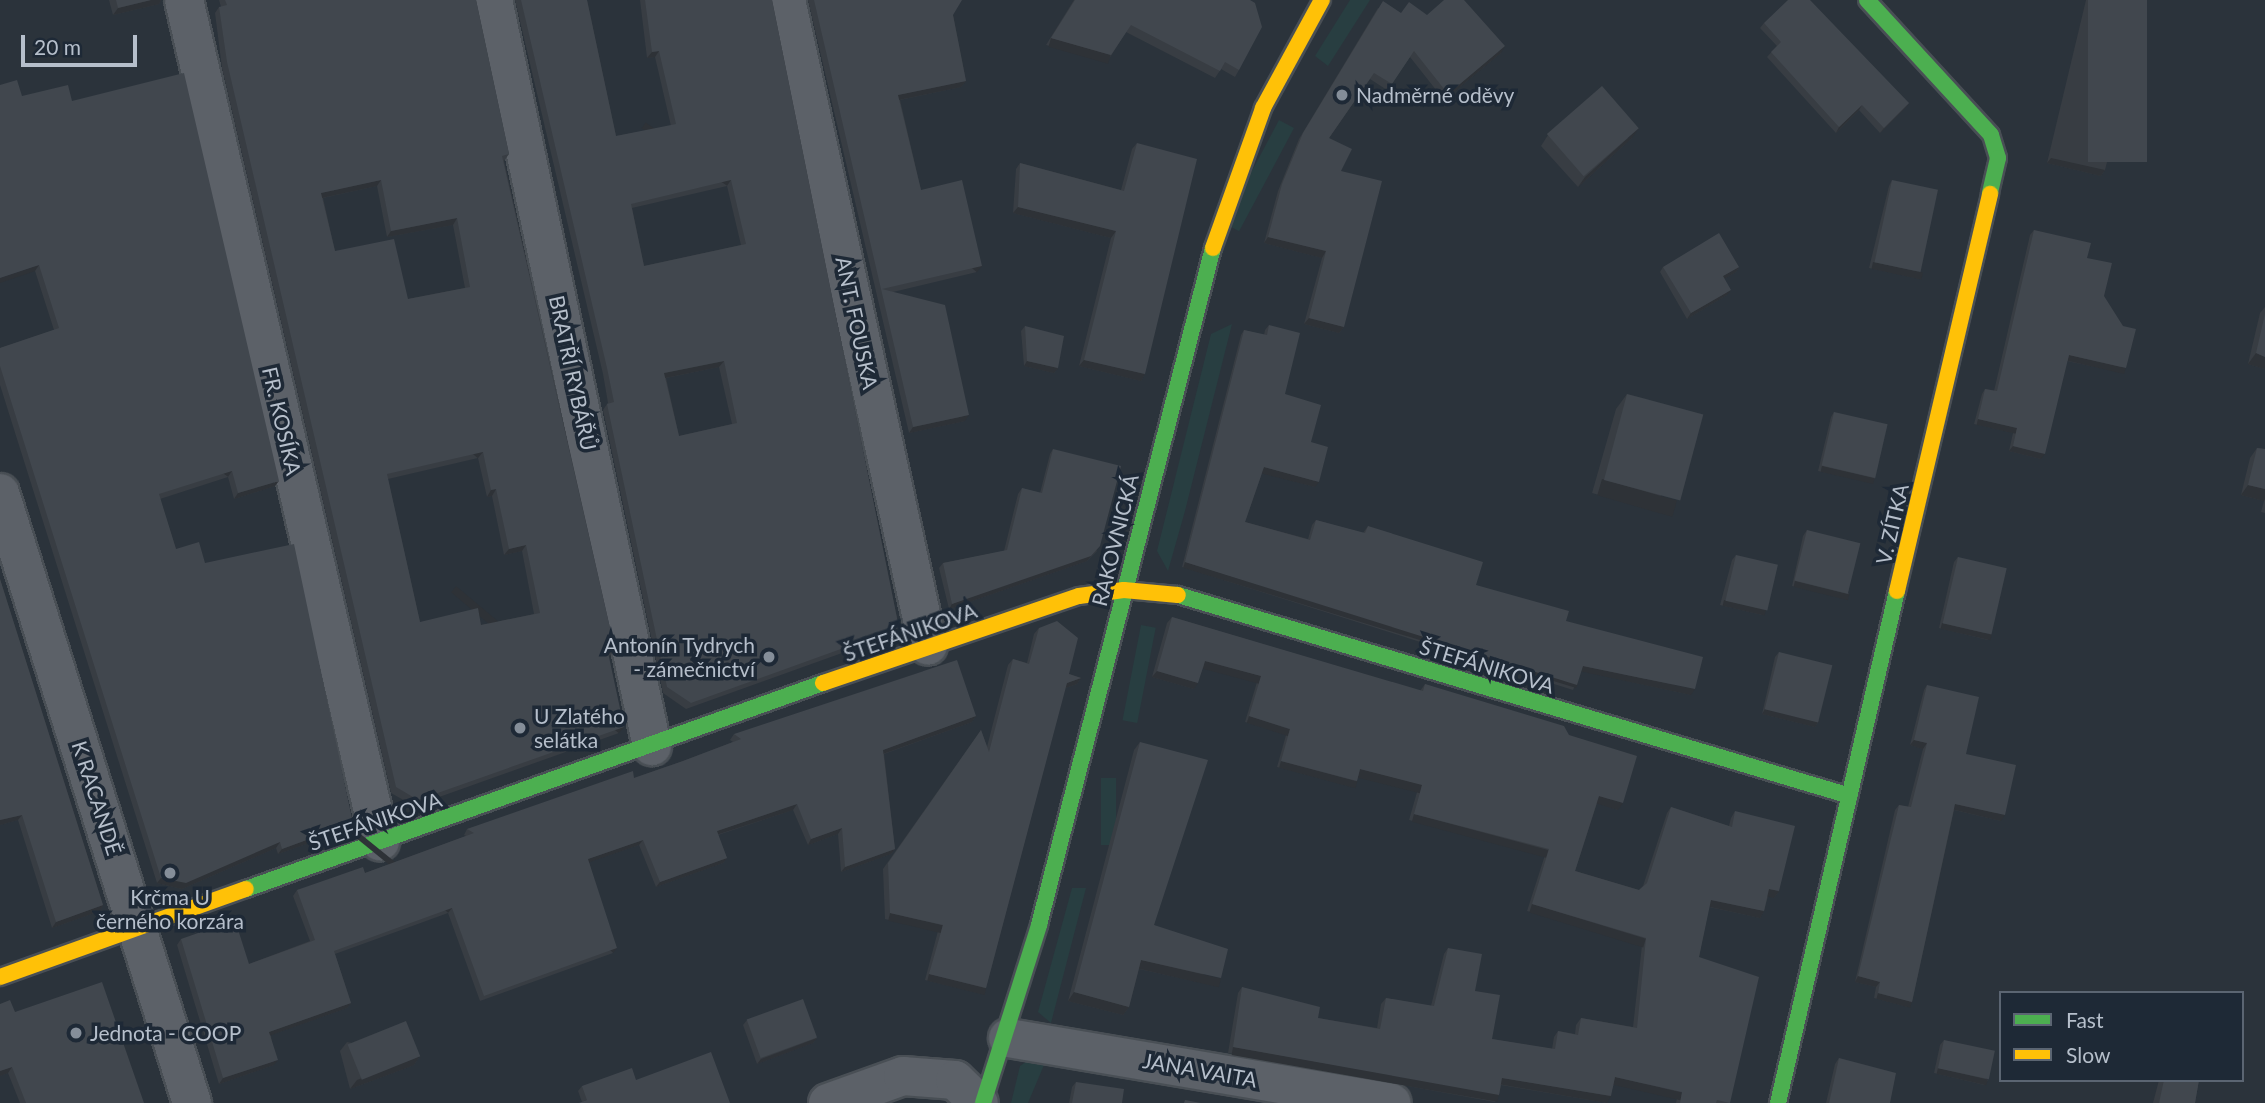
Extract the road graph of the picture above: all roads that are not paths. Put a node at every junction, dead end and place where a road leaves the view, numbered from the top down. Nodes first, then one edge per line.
1 (184, 0) edge
2 (493, 0) edge
3 (786, 0) edge
4 (1322, 0) edge
5 (1867, 0) edge
6 (0, 493) edge
7 (1124, 590) junction
8 (928, 646) junction
9 (652, 746) junction
10 (1850, 796) junction
11 (380, 842) junction
12 (138, 927) junction
13 (0, 977) edge
14 (1008, 1038) junction
15 (192, 1103) edge
16 (828, 1103) edge
17 (981, 1103) edge
18 (1392, 1103) edge
19 (1778, 1103) edge

1 - 11 street, FR. KOSÍKA
2 - 9 street, BRATŘÍ RYBÁŘŮ
3 - 8 street, ANT. FOUSKA
4 - 7 street, RAKOVNICKÁ
5 - 10 street, V. ZÍTKA
6 - 12 street, K RACANDĚ
7 - 8 street, ŠTEFÁNIKOVA
7 - 10 street, ŠTEFÁNIKOVA
7 - 14 street, RAKOVNICKÁ
8 - 9 street, ŠTEFÁNIKOVA
9 - 11 street, ŠTEFÁNIKOVA
10 - 19 street, V. ZÍTKA
11 - 12 street, ŠTEFÁNIKOVA
12 - 13 street, ŠTEFÁNIKOVA
12 - 15 street, K RACANDĚ
14 - 17 street, RAKOVNICKÁ
14 - 18 street, JANA VAITA
16 - 17 street

